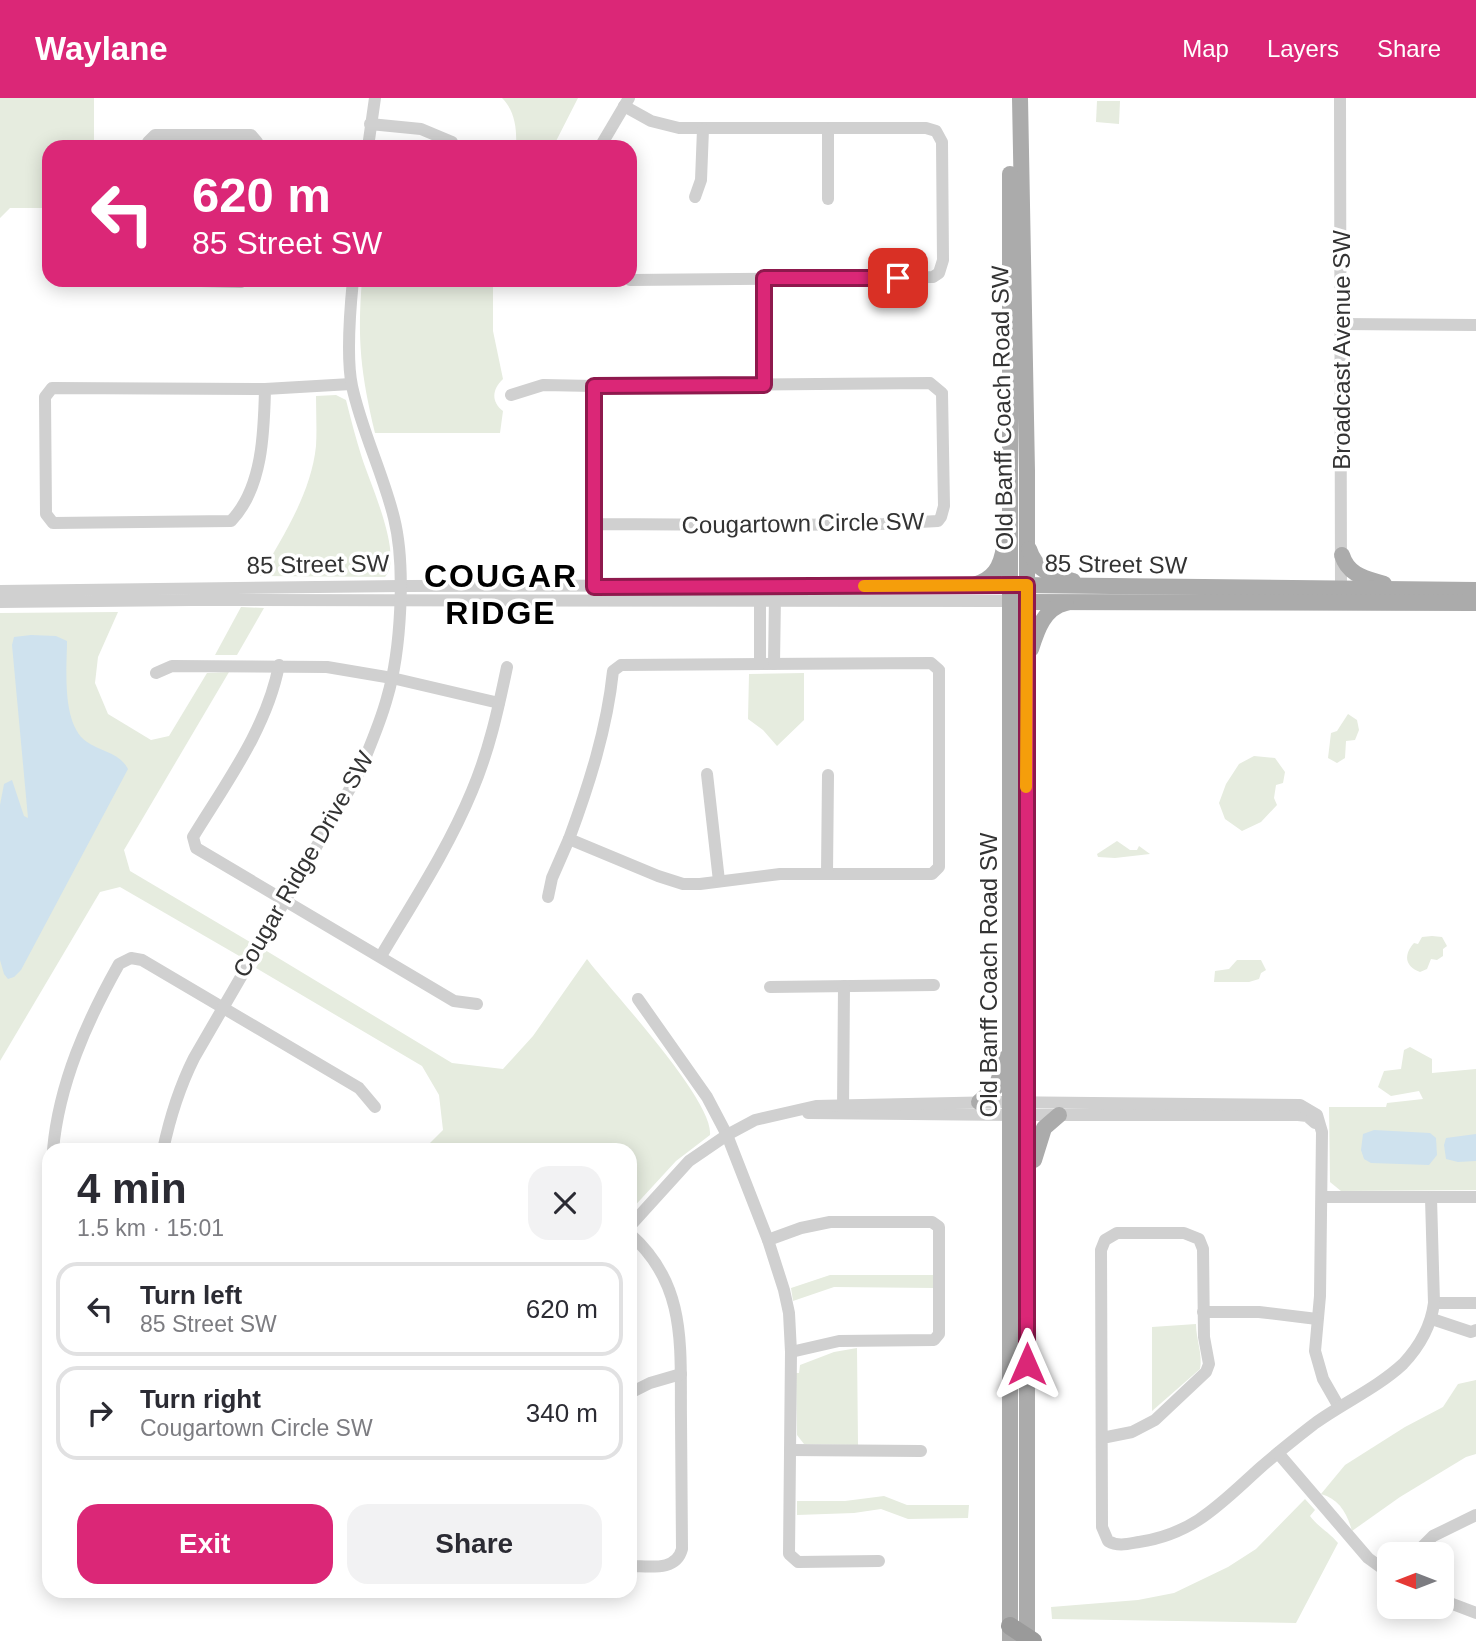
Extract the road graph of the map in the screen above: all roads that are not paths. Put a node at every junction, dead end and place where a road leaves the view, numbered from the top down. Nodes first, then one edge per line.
1 (375, 98) edge
2 (1010, 98) edge
3 (1020, 98) edge
4 (1340, 98) edge
5 (626, 102) edge
6 (370, 124) junction
7 (703, 129) junction
8 (828, 129) junction
9 (150, 140) edge
10 (255, 140) edge
11 (369, 140) edge
12 (447, 140) edge
13 (604, 140) edge
14 (695, 197) dead end
15 (828, 199) dead end
16 (764, 278) junction
17 (637, 280) edge
18 (353, 287) edge
19 (1340, 324) junction
20 (1476, 325) edge
21 (351, 384) junction
22 (764, 385) junction
23 (594, 386) junction
24 (265, 388) junction
25 (511, 395) dead end
26 (1010, 507) junction
27 (594, 524) junction
28 (1027, 539) junction
29 (1342, 555) junction
30 (974, 585) junction
31 (401, 586) junction
32 (761, 586) junction
33 (1092, 586) junction
34 (775, 587) junction
35 (1399, 589) junction
36 (1476, 590) edge
37 (0, 591) edge
38 (1009, 593) junction
39 (594, 594) junction
40 (1027, 594) junction
41 (1341, 596) junction
42 (401, 601) junction
43 (0, 602) edge
44 (760, 602) junction
45 (1072, 602) junction
46 (775, 603) junction
47 (1476, 603) edge
48 (760, 664) junction
49 (774, 664) junction
50 (279, 665) junction
51 (507, 667) dead end
52 (156, 673) dead end
53 (392, 678) junction
54 (1026, 680) junction
55 (499, 703) junction
56 (707, 774) dead end
57 (828, 775) dead end
58 (569, 839) junction
59 (827, 873) junction
60 (719, 881) junction
61 (548, 897) dead end
62 (285, 900) junction
63 (381, 956) junction
64 (934, 985) dead end
65 (770, 986) dead end
66 (844, 986) junction
67 (638, 999) dead end
68 (477, 1004) dead end
69 (222, 1006) junction
70 (1011, 1042) junction
71 (979, 1102) junction
72 (375, 1107) dead end
73 (843, 1109) junction
74 (906, 1109) junction
75 (1019, 1109) junction
76 (1117, 1109) junction
77 (1059, 1115) junction
78 (727, 1135) junction
79 (54, 1143) edge
80 (165, 1143) edge
81 (1027, 1190) junction
82 (1322, 1197) junction
83 (1476, 1197) edge
84 (1431, 1198) junction
85 (637, 1218) edge
86 (768, 1240) junction
87 (637, 1241) edge
88 (1434, 1303) junction
89 (1476, 1303) edge
90 (1203, 1312) junction
91 (1317, 1319) junction
92 (1432, 1319) junction
93 (1476, 1330) edge
94 (792, 1352) junction
95 (681, 1374) junction
96 (637, 1390) edge
97 (1339, 1407) junction
98 (1101, 1438) junction
99 (790, 1450) junction
100 (921, 1451) dead end
101 (1278, 1453) junction
102 (1476, 1515) edge
103 (1427, 1542) edge
104 (879, 1561) dead end
105 (1377, 1565) edge
106 (637, 1566) edge
107 (1454, 1605) edge
108 (1476, 1613) edge
109 (1021, 1638) edge

1 - 6 street
2 - 26 main road, Old Banff Coach Road SW
3 - 28 main road, Old Banff Coach Road SW
4 - 19 street, Broadcast Avenue SW
5 - 7 street
5 - 13 street
6 - 11 street
6 - 12 street
7 - 8 street
7 - 14 street
8 - 15 street
8 - 16 street
9 - 10 street
16 - 17 street
16 - 22 street
18 - 21 street, Cougar Ridge Drive SW
19 - 20 street
19 - 29 street, Broadcast Avenue SW
21 - 24 street
21 - 31 street, Cougar Ridge Drive SW
22 - 23 street, Cougartown Circle SW
22 - 27 street, Cougartown Circle SW
23 - 25 street, Cougartown Circle SW
23 - 27 street
24 - 24 street
26 - 30 main road
26 - 38 main road, Old Banff Coach Road SW
27 - 39 street
28 - 33 main road
28 - 40 main road, Old Banff Coach Road SW
29 - 35 main road
29 - 41 street, Broadcast Avenue SW
30 - 34 street, 85 Street SW
30 - 38 street, 85 Street SW
31 - 37 street, 85 Street SW
31 - 39 street, 85 Street SW
31 - 42 street, Cougar Ridge Drive SW
32 - 34 street, 85 Street SW
32 - 39 street, 85 Street SW
32 - 44 street
33 - 40 main road, 85 Street SW
33 - 41 main road, 85 Street SW
34 - 46 street
35 - 36 main road, 85 Street SW
35 - 41 main road, 85 Street SW
38 - 40 main road, 85 Street SW
38 - 46 street, 85 Street SW
38 - 70 main road, Old Banff Coach Road SW
39 - 42 street, 85 Street SW
39 - 44 street, 85 Street SW
40 - 45 main road, 85 Street SW
40 - 54 main road, Old Banff Coach Road SW
41 - 45 main road, 85 Street SW
41 - 47 main road, 85 Street SW
42 - 43 street, 85 Street SW
42 - 53 street, Cougar Ridge Drive SW
44 - 46 street, 85 Street SW
44 - 48 street
45 - 54 main road
46 - 49 street
48 - 49 street
48 - 58 street
49 - 59 street
50 - 52 street
50 - 53 street
50 - 62 street
51 - 55 street
53 - 55 street
53 - 62 street, Cougar Ridge Drive SW
54 - 75 main road, Old Banff Coach Road SW
55 - 63 street
56 - 60 street
57 - 59 street
58 - 60 street
58 - 61 street
59 - 60 street
62 - 63 street
62 - 69 street, Cougar Ridge Drive SW
63 - 68 street
64 - 66 street
65 - 66 street
66 - 73 street
67 - 78 street
69 - 72 street
69 - 79 street
69 - 80 street, Cougar Ridge Drive SW
70 - 71 main road
70 - 75 main road, Old Banff Coach Road SW
71 - 74 street
71 - 75 street
73 - 74 street
73 - 78 street
74 - 75 street
75 - 76 street
75 - 77 street
75 - 81 main road, Old Banff Coach Road SW
75 - 109 main road, Old Banff Coach Road SW
76 - 77 street
76 - 82 street
77 - 81 main road
78 - 85 street
78 - 86 street
81 - 109 main road, Old Banff Coach Road SW
82 - 84 street
82 - 91 street
83 - 84 street
84 - 88 street
86 - 94 street
86 - 94 street
87 - 95 street
88 - 89 street
88 - 92 street
90 - 91 street
90 - 98 street
90 - 98 street
91 - 97 street
92 - 93 street
92 - 97 street
94 - 99 street
95 - 96 street
95 - 106 street
97 - 101 street
98 - 101 street
99 - 100 street
99 - 104 street
101 - 105 street
102 - 103 street
107 - 108 street

